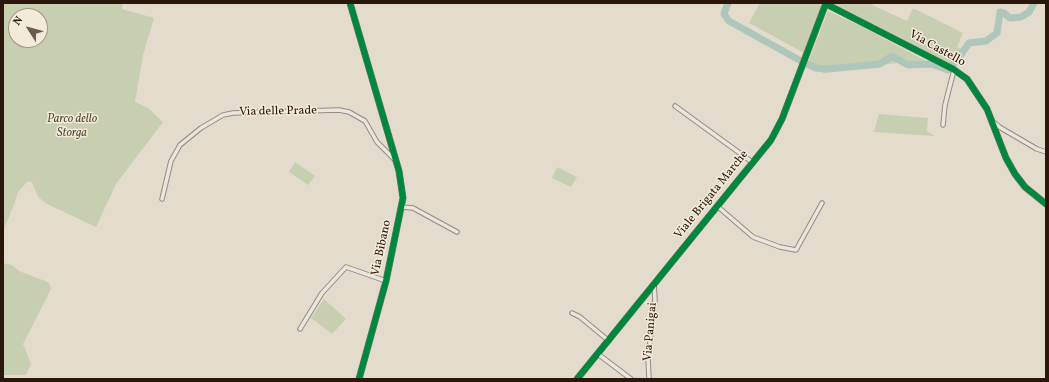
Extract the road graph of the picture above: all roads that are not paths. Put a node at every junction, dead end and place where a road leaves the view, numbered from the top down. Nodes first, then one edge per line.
1 (350, 3) edge
2 (826, 3) edge
3 (954, 70) junction
4 (675, 106) dead end
5 (993, 122) junction
6 (943, 125) dead end
7 (1046, 152) edge
8 (396, 160) junction
9 (752, 162) junction
10 (162, 199) dead end
11 (822, 203) dead end
12 (1046, 204) edge
13 (717, 206) junction
14 (402, 207) junction
15 (457, 232) dead end
16 (386, 281) junction
17 (654, 284) junction
18 (572, 313) dead end
19 (300, 329) dead end
20 (609, 340) junction
21 (598, 354) junction
22 (359, 379) edge
23 (577, 379) edge
24 (630, 379) edge
25 (649, 379) edge

1 - 8 street, Via Bibano
2 - 3 street, Via Castello
2 - 9 street, Viale Brigata Marche
3 - 5 street, Via Castello
3 - 6 street
4 - 9 street
5 - 7 street, Via Castello
5 - 12 street, Via Castello
8 - 10 street, Via delle Prade
8 - 14 street, Via Bibano
9 - 13 street, Viale Brigata Marche
11 - 13 street
13 - 17 street, Viale Brigata Marche
14 - 15 street
14 - 16 street, Via Bibano
16 - 19 street, Via Bibano
16 - 22 street, Via Bibano
17 - 20 street, Viale Brigata Marche
17 - 25 street, Via Panigai
18 - 20 street
20 - 21 street, Viale Brigata Marche
21 - 23 street, Viale Brigata Marche
21 - 24 street

